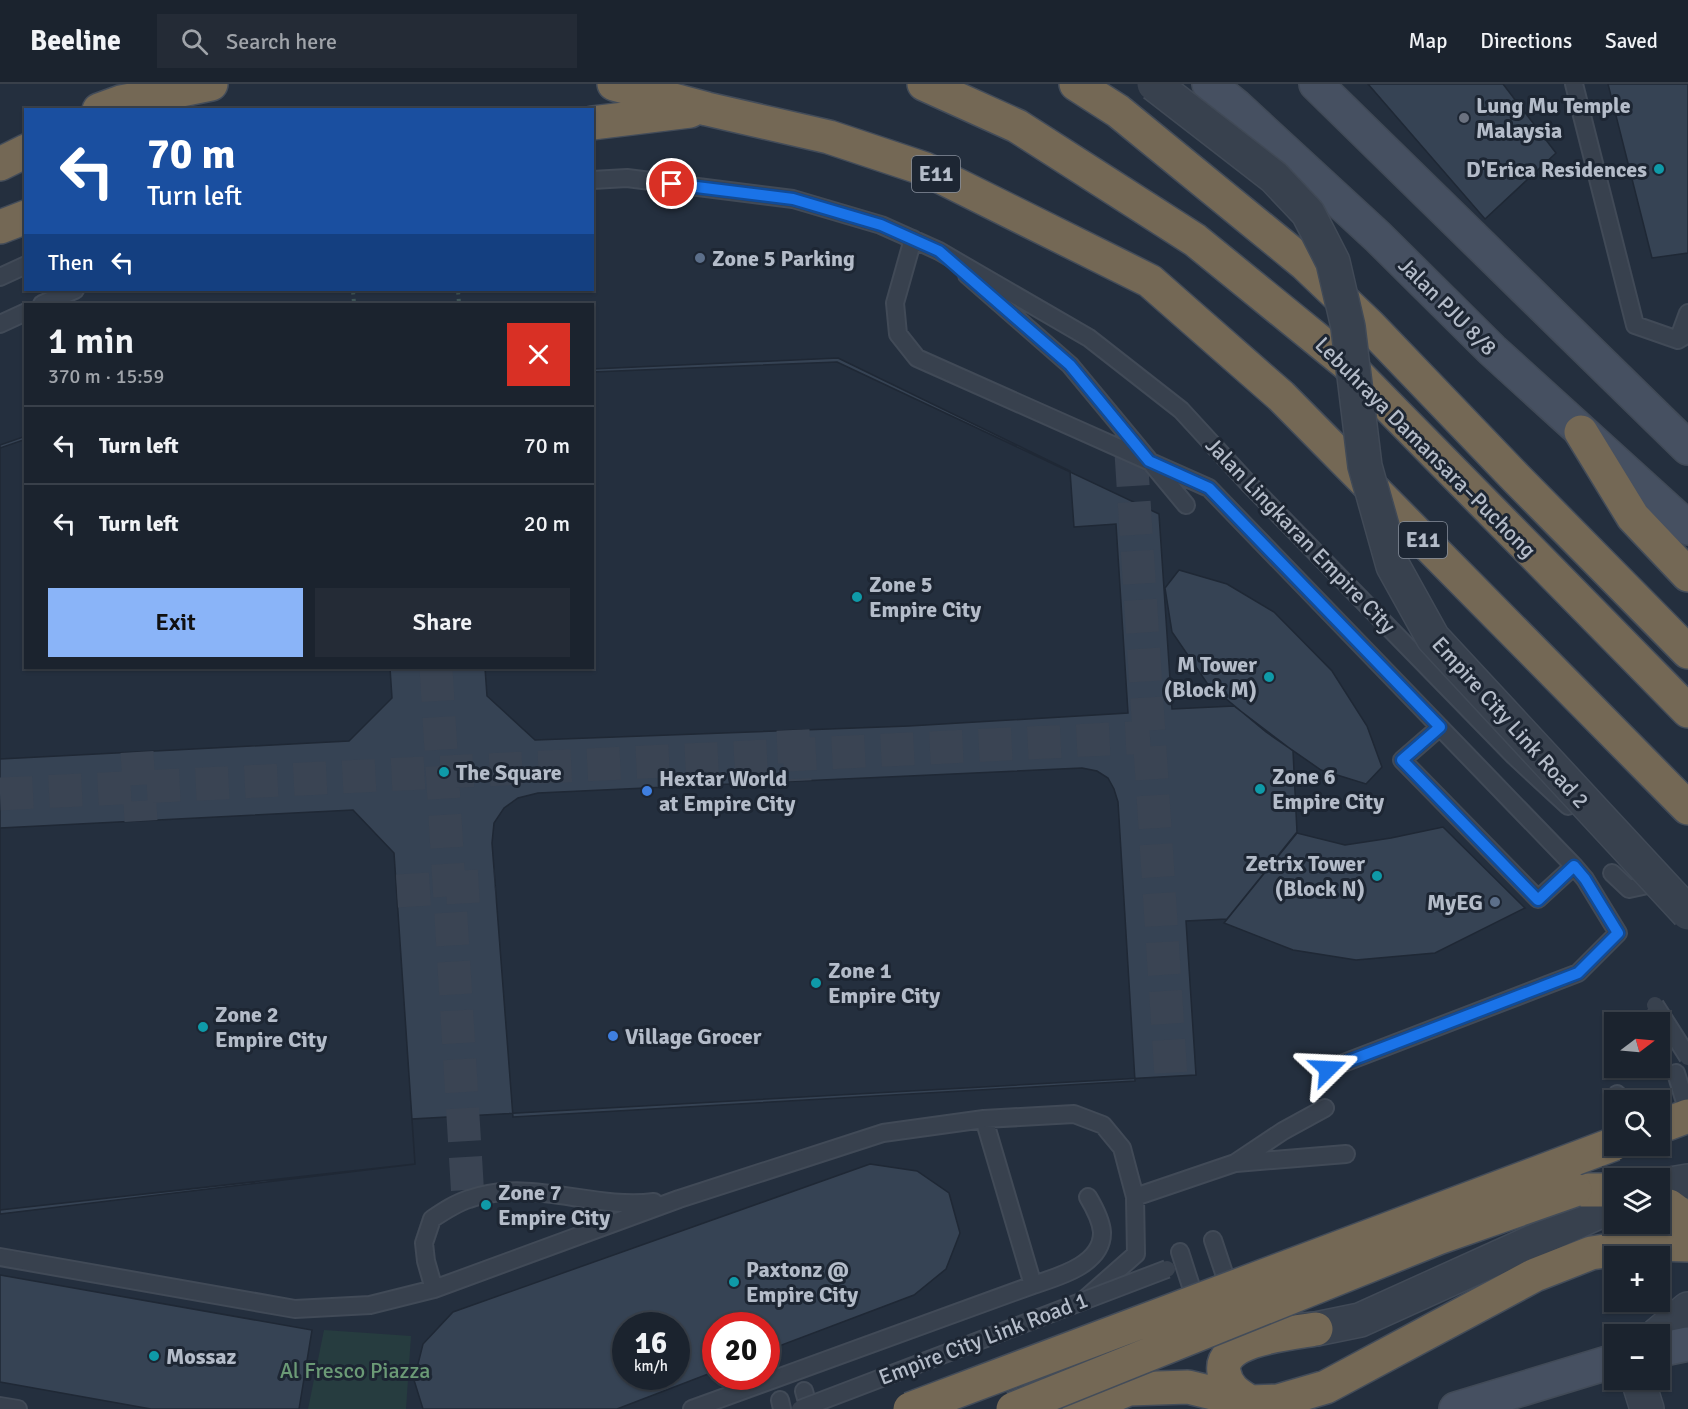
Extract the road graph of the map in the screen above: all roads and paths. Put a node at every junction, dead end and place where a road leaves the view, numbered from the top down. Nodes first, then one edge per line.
1 (211, 84) edge
2 (614, 84) edge
3 (924, 84) edge
4 (1076, 84) edge
5 (1154, 84) edge
6 (1209, 84) edge
7 (1316, 84) edge
8 (1574, 84) edge
9 (109, 107) edge
10 (707, 109) junction
11 (594, 123) edge
12 (24, 135) edge
13 (0, 143) edge
14 (24, 152) edge
15 (0, 164) edge
16 (594, 180) edge
17 (24, 219) edge
18 (0, 227) edge
19 (913, 239) junction
20 (939, 251) junction
21 (24, 266) edge
22 (0, 277) edge
23 (73, 291) edge
24 (44, 303) edge
25 (24, 313) edge
26 (1688, 313) edge
27 (0, 324) edge
28 (1683, 337) edge
29 (1581, 432) junction
30 (1688, 448) edge
31 (1149, 461) junction
32 (1516, 478) junction
33 (1186, 505) dead end
34 (1688, 528) edge
35 (1688, 575) edge
36 (1688, 652) edge
37 (1688, 702) edge
38 (1688, 711) edge
39 (1440, 727) junction
40 (1688, 808) edge
41 (1574, 866) junction
42 (1612, 873) dead end
43 (1652, 884) junction
44 (1682, 917) edge
45 (1655, 1005) dead end
46 (1688, 1057) edge
47 (1328, 1069) dead end
48 (1676, 1073) dead end
49 (1324, 1108) dead end
50 (1687, 1109) edge
51 (1670, 1113) edge
52 (984, 1119) junction
53 (1670, 1120) edge
54 (1604, 1148) edge
55 (1346, 1154) dead end
56 (1235, 1163) junction
57 (1688, 1181) edge
58 (1670, 1184) edge
59 (1604, 1190) edge
60 (1088, 1197) dead end
61 (1135, 1197) junction
62 (679, 1199) junction
63 (1670, 1207) edge
64 (1604, 1210) edge
65 (1688, 1220) edge
66 (1213, 1240) dead end
67 (1688, 1245) edge
68 (1180, 1252) dead end
69 (0, 1257) edge
70 (1167, 1269) dead end
71 (1033, 1286) junction
72 (434, 1289) junction
73 (1085, 1299) junction
74 (1688, 1309) edge
75 (1670, 1324) edge
76 (1316, 1329) junction
77 (1270, 1330) junction
78 (1183, 1334) junction
79 (1688, 1344) edge
80 (1670, 1348) edge
81 (1604, 1364) edge
82 (1641, 1390) edge
83 (804, 1391) dead end
84 (1250, 1402) junction
85 (0, 1406) edge
86 (18, 1409) edge
87 (692, 1409) edge
88 (800, 1409) edge
89 (809, 1409) edge
90 (910, 1409) edge
91 (1013, 1409) edge
92 (1079, 1409) edge
93 (1456, 1409) edge
94 (1647, 1409) edge

1 - 9 highway
2 - 10 highway, E11
3 - 38 highway, Lebuhraya Damansara–Puchong
4 - 32 highway
5 - 44 street, Empire City Link Road 2, bridge
6 - 29 street, Jalan PJU 8/8
7 - 30 street
8 - 28 lane
10 - 11 highway
10 - 40 highway, E11
12 - 13 highway
14 - 15 highway
16 - 19 lane, Jalan Lingkaran Empire City
17 - 18 highway
19 - 20 lane, Jalan Lingkaran Empire City
19 - 31 lane
20 - 31 lane, Jalan Lingkaran Empire City
20 - 43 lane, Jalan Lingkaran Empire City
21 - 22 lane
23 - 24 lane
25 - 27 lane
26 - 28 lane
29 - 34 street, Jalan PJU 8/8
29 - 35 highway
31 - 33 lane, Jalan Lingkaran Empire City
31 - 39 lane
32 - 36 highway
32 - 37 highway
39 - 41 lane
39 - 41 lane
41 - 47 lane
42 - 43 lane
43 - 44 lane, Jalan Lingkaran Empire City
45 - 46 lane, bridge
48 - 50 lane
49 - 56 lane
50 - 51 lane
50 - 53 highway
52 - 61 lane
52 - 62 lane
52 - 71 lane
54 - 90 highway, bridge
55 - 56 lane
56 - 61 lane
57 - 58 street
59 - 91 highway, bridge
60 - 71 lane
61 - 73 lane
62 - 72 lane
62 - 72 lane
63 - 65 highway
64 - 76 street
66 - 77 lane
67 - 84 highway
68 - 78 lane
69 - 72 lane
70 - 73 lane, Empire City Link Road 1, bridge
71 - 87 lane
73 - 88 lane, Empire City Link Road 1, bridge
74 - 75 street
76 - 77 street
76 - 84 highway
77 - 78 street
78 - 90 street
79 - 80 street
81 - 93 street
82 - 94 street
83 - 89 lane
84 - 92 highway
85 - 86 lane

